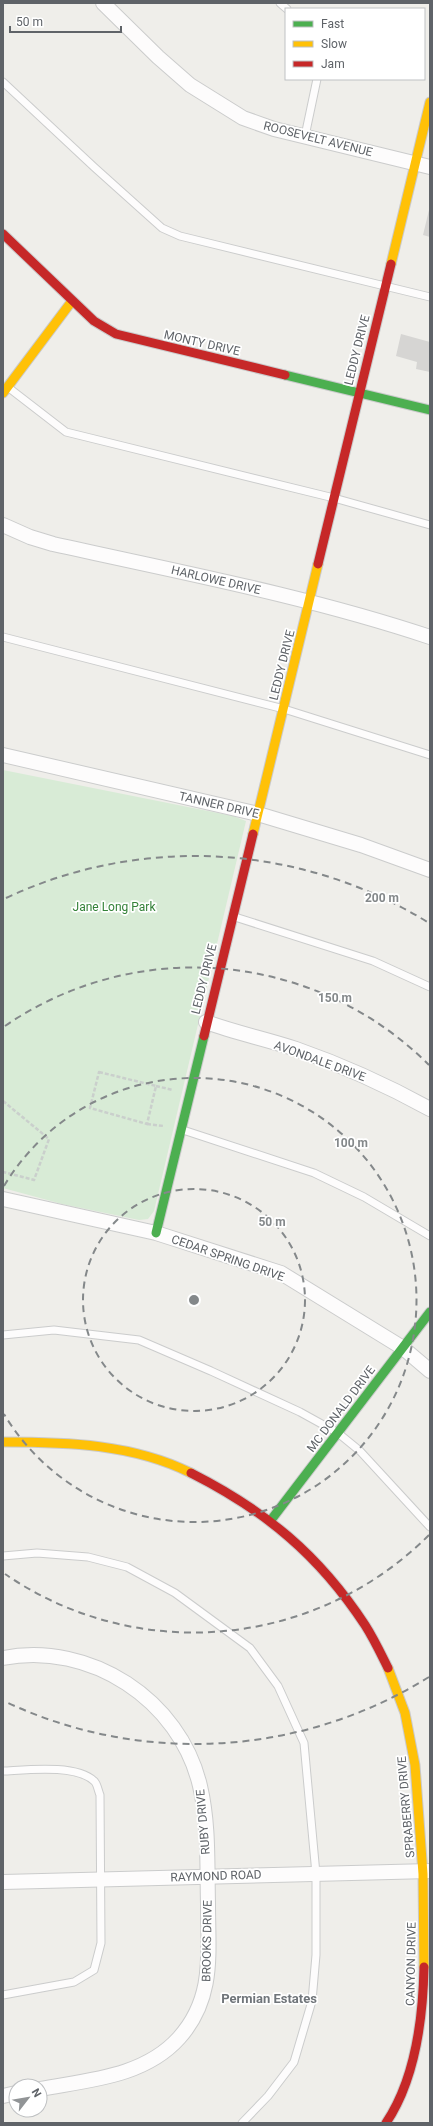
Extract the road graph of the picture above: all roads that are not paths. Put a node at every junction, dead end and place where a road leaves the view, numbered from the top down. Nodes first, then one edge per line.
1 (104, 3) edge
2 (317, 80) edge
3 (3, 82) edge
4 (430, 102) edge
5 (305, 136) junction
6 (414, 163) junction
7 (430, 167) edge
8 (3, 234) edge
9 (385, 285) junction
10 (430, 296) edge
11 (72, 301) junction
12 (4, 388) edge
13 (359, 392) junction
14 (430, 410) edge
15 (334, 498) junction
16 (3, 525) edge
17 (430, 525) edge
18 (310, 602) junction
19 (3, 637) edge
20 (430, 637) edge
21 (284, 709) junction
22 (3, 755) edge
23 (430, 755) edge
24 (258, 814) junction
25 (430, 870) edge
26 (233, 917) junction
27 (430, 987) edge
28 (206, 1022) junction
29 (430, 1109) edge
30 (181, 1129) junction
31 (3, 1199) edge
32 (156, 1233) junction
33 (430, 1236) edge
34 (430, 1312) edge
35 (3, 1335) edge
36 (403, 1348) junction
37 (430, 1371) edge
38 (338, 1433) junction
39 (3, 1442) edge
40 (271, 1520) junction
41 (430, 1527) edge
42 (3, 1556) edge
43 (3, 1658) edge
44 (3, 1771) edge
45 (427, 1871) edge
46 (316, 1874) junction
47 (207, 1876) junction
48 (100, 1880) junction
49 (3, 1882) edge
50 (3, 1995) edge
51 (48, 2087) edge
52 (242, 2123) edge
53 (386, 2123) edge

1 - 5 street, ROOSEVELT AVENUE
2 - 5 lane
3 - 9 lane
4 - 6 street, LEDDY DRIVE
5 - 6 street, ROOSEVELT AVENUE
6 - 7 street, ROOSEVELT AVENUE
6 - 9 street, LEDDY DRIVE
8 - 11 street, MONTY DRIVE
9 - 10 lane
9 - 13 street, LEDDY DRIVE
11 - 12 street
11 - 13 street, MONTY DRIVE
12 - 15 lane
13 - 14 street, MONTY DRIVE
13 - 15 street, LEDDY DRIVE
15 - 17 lane
15 - 18 street, LEDDY DRIVE
16 - 18 street, HARLOWE DRIVE
18 - 20 street, HARLOWE DRIVE
18 - 21 street, LEDDY DRIVE
19 - 21 lane
21 - 23 lane
21 - 24 street, LEDDY DRIVE
22 - 24 street, TANNER DRIVE
24 - 25 street, TANNER DRIVE
24 - 26 street, LEDDY DRIVE
26 - 27 lane
26 - 28 street, LEDDY DRIVE
28 - 29 street, AVONDALE DRIVE
28 - 30 street, LEDDY DRIVE
30 - 32 street, LEDDY DRIVE
30 - 33 lane
31 - 32 street, CEDAR SPRING DRIVE
32 - 36 street, CEDAR SPRING DRIVE
34 - 36 street, MC DONALD DRIVE
35 - 38 lane
36 - 37 street, CEDAR SPRING DRIVE
36 - 38 street, MC DONALD DRIVE
38 - 40 street, MC DONALD DRIVE
38 - 41 lane
39 - 40 street, SPRABERRY DRIVE
40 - 45 street, SPRABERRY DRIVE
42 - 46 lane
43 - 47 street, RUBY DRIVE
44 - 48 lane
45 - 46 street, RAYMOND ROAD
45 - 53 street, CANYON DRIVE
46 - 47 street, RAYMOND ROAD
46 - 52 lane
47 - 48 street, RAYMOND ROAD
47 - 51 street, BROOKS DRIVE
48 - 49 street, RAYMOND ROAD
48 - 50 lane

